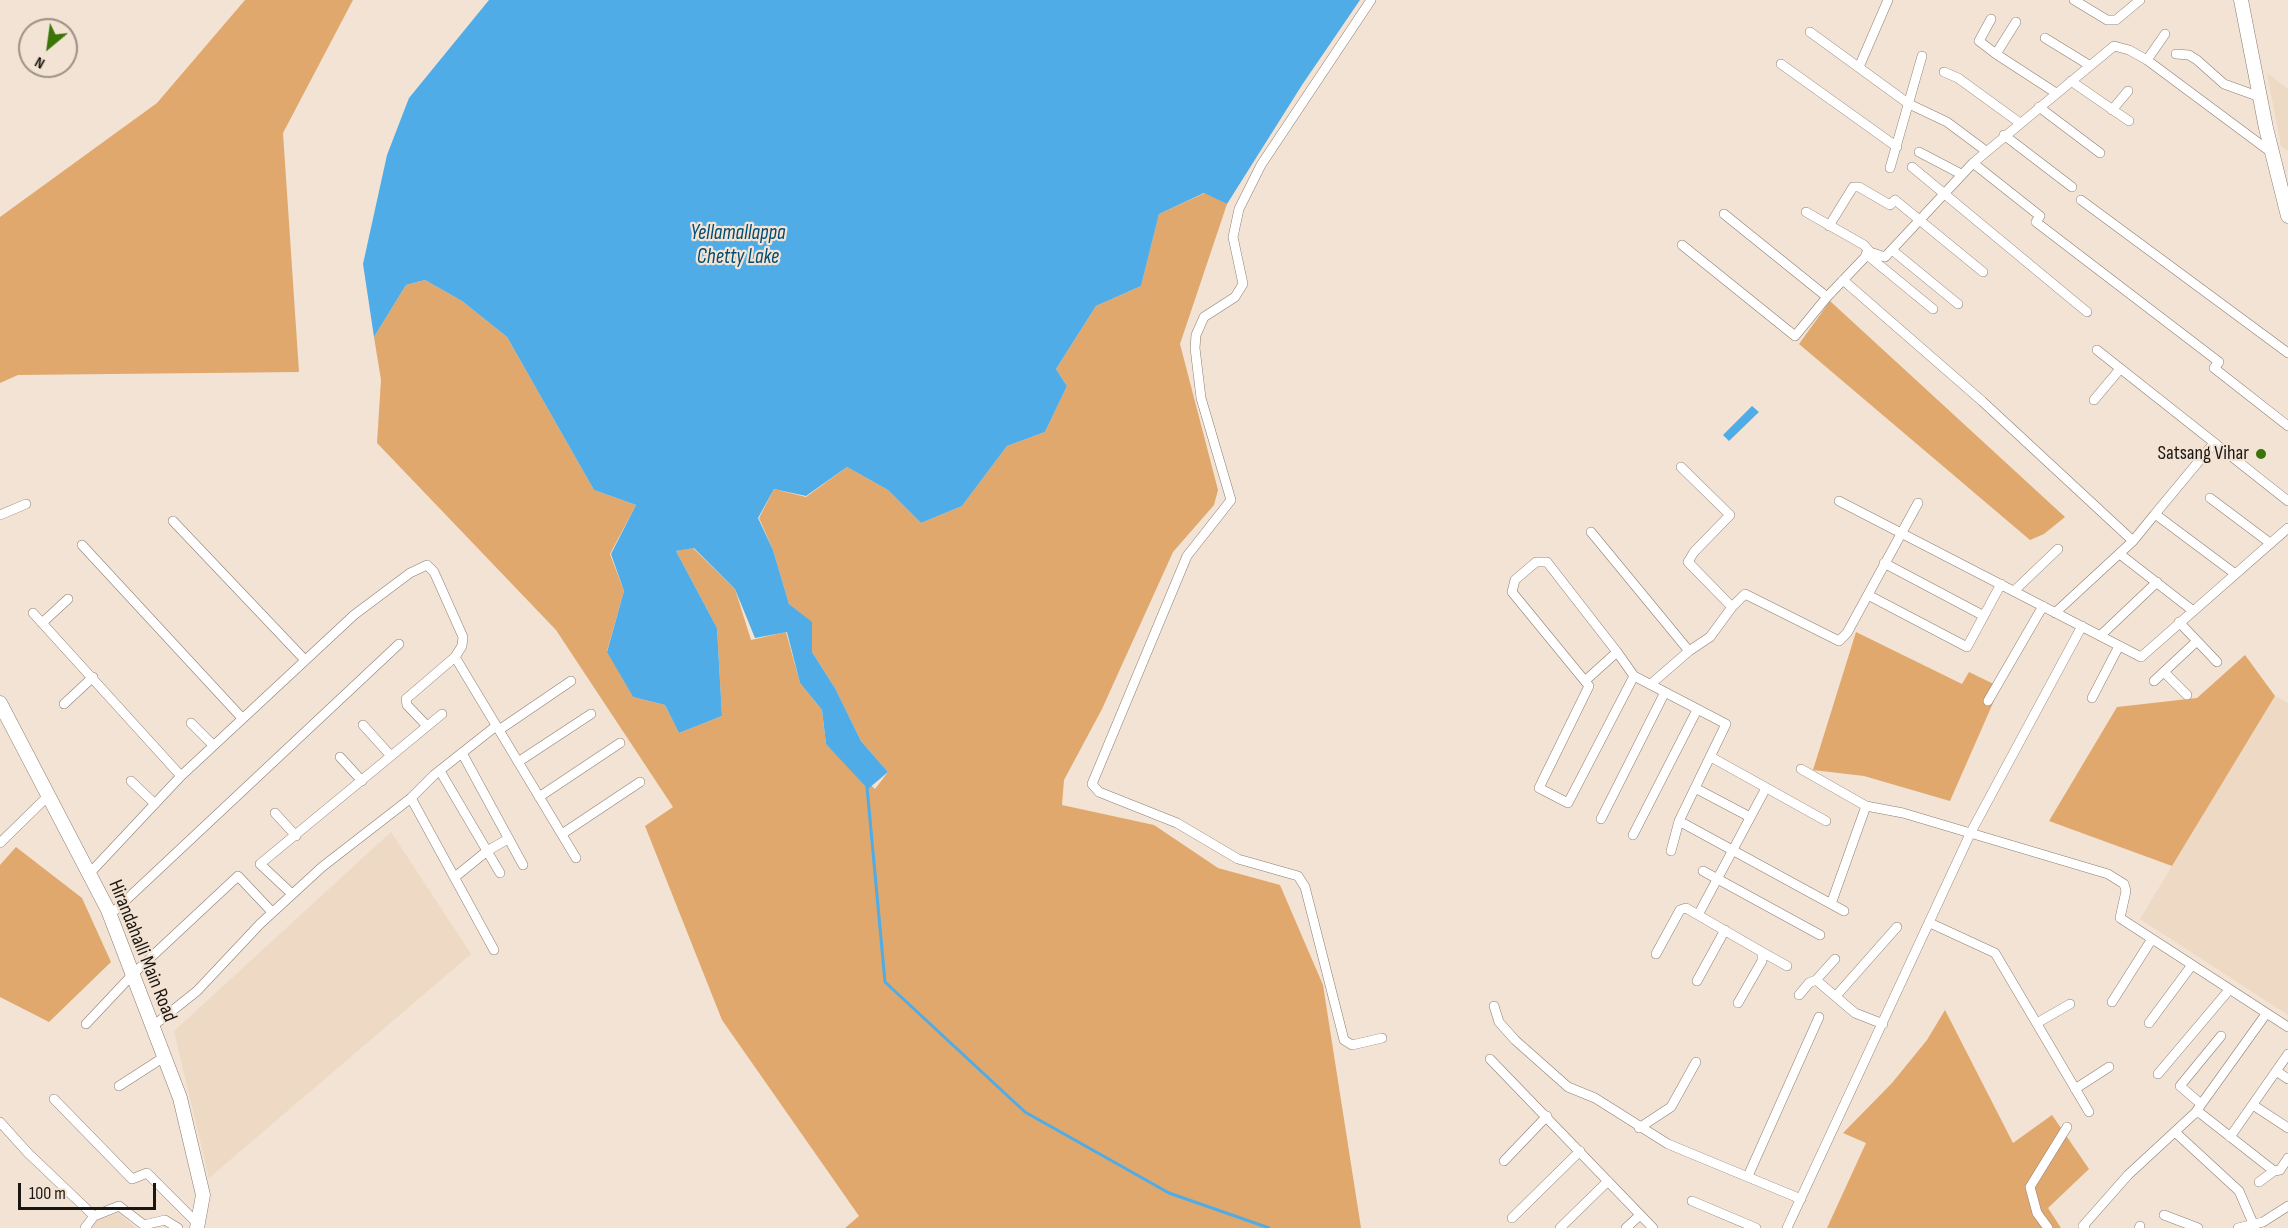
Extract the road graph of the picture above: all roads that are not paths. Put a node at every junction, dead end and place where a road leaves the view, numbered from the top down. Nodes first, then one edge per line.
1 (1371, 0) edge
2 (1888, 0) edge
3 (2076, 0) edge
4 (2140, 0) edge
5 (2241, 0) edge
6 (1991, 19) dead end
7 (2016, 22) dead end
8 (1810, 32) dead end
9 (2165, 34) dead end
10 (2045, 38) dead end
11 (1996, 54) junction
12 (2176, 54) dead end
13 (1922, 56) dead end
14 (2146, 60) junction
15 (1781, 64) dead end
16 (2089, 65) junction
17 (1859, 67) junction
18 (1944, 72) dead end
19 (2070, 81) junction
20 (2128, 91) dead end
21 (2056, 93) junction
22 (2260, 97) junction
23 (1909, 104) junction
24 (2039, 107) junction
25 (2112, 110) junction
26 (2129, 122) dead end
27 (2020, 123) junction
28 (2004, 135) junction
29 (1897, 147) junction
30 (1986, 151) junction
31 (1919, 152) dead end
32 (2100, 153) dead end
33 (2272, 153) junction
34 (1973, 163) junction
35 (1912, 167) dead end
36 (1890, 168) dead end
37 (2282, 173) edge
38 (1960, 174) junction
39 (2072, 187) dead end
40 (1943, 193) junction
41 (2082, 200) dead end
42 (1806, 212) dead end
43 (1724, 214) dead end
44 (2288, 216) edge
45 (1920, 220) junction
46 (1829, 226) junction
47 (1682, 245) dead end
48 (1892, 250) junction
49 (1868, 253) junction
50 (1983, 272) dead end
51 (1843, 280) junction
52 (1827, 297) junction
53 (1958, 304) dead end
54 (1933, 309) dead end
55 (2087, 312) dead end
56 (2097, 350) dead end
57 (2288, 354) edge
58 (2120, 369) junction
59 (2094, 400) dead end
60 (2288, 426) edge
61 (2214, 443) junction
62 (1681, 467) dead end
63 (2210, 498) dead end
64 (1839, 501) dead end
65 (2288, 501) edge
66 (1918, 502) dead end
67 (26, 504) dead end
68 (2155, 514) junction
69 (0, 515) edge
70 (173, 520) dead end
71 (2288, 528) edge
72 (1591, 532) dead end
73 (1900, 532) junction
74 (2133, 541) junction
75 (2270, 543) junction
76 (82, 545) dead end
77 (2058, 549) dead end
78 (2121, 555) junction
79 (1884, 563) junction
80 (2234, 573) junction
81 (2157, 582) junction
82 (2001, 584) junction
83 (2014, 591) junction
84 (1868, 595) junction
85 (68, 599) dead end
86 (2043, 606) junction
87 (1732, 607) junction
88 (2192, 610) junction
89 (33, 613) dead end
90 (2055, 613) junction
91 (1984, 616) junction
92 (2179, 622) junction
93 (42, 623) junction
94 (2082, 626) junction
95 (2100, 636) junction
96 (2198, 641) junction
97 (399, 644) dead end
98 (2119, 646) junction
99 (1689, 651) junction
100 (1617, 652) junction
101 (455, 657) junction
102 (304, 660) junction
103 (2217, 662) dead end
104 (2164, 672) junction
105 (1634, 675) junction
106 (93, 677) junction
107 (1586, 680) junction
108 (572, 681) dead end
109 (2154, 681) dead end
110 (1652, 684) junction
111 (1665, 692) junction
112 (2187, 696) dead end
113 (2092, 698) dead end
114 (1988, 701) dead end
115 (0, 703) edge
116 (64, 704) dead end
117 (1697, 710) junction
118 (442, 714) dead end
119 (591, 714) dead end
120 (242, 718) junction
121 (191, 723) dead end
122 (5, 725) edge
123 (363, 725) dead end
124 (427, 726) junction
125 (498, 728) junction
126 (620, 743) dead end
127 (213, 745) junction
128 (462, 753) junction
129 (392, 756) junction
130 (340, 757) dead end
131 (1711, 757) junction
132 (518, 762) junction
133 (1801, 769) dead end
134 (440, 771) junction
135 (181, 776) junction
136 (362, 781) junction
137 (131, 782) dead end
138 (640, 782) dead end
139 (1695, 788) junction
140 (1766, 788) junction
141 (48, 795) junction
142 (539, 797) junction
143 (411, 798) junction
144 (155, 804) junction
145 (1866, 806) junction
146 (275, 813) dead end
147 (1750, 817) junction
148 (1601, 819) dead end
149 (1679, 821) junction
150 (1826, 821) dead end
151 (1971, 832) junction
152 (562, 834) junction
153 (1633, 835) dead end
154 (296, 836) junction
155 (508, 839) junction
156 (0, 843) edge
157 (1732, 850) junction
158 (487, 851) junction
159 (1671, 851) dead end
160 (576, 858) dead end
161 (523, 865) dead end
162 (1703, 871) dead end
163 (500, 873) dead end
164 (89, 874) junction
165 (454, 877) junction
166 (1717, 879) junction
167 (292, 894) junction
168 (1831, 904) junction
169 (1844, 911) dead end
170 (272, 912) junction
171 (110, 915) junction
172 (1698, 915) junction
173 (1930, 923) junction
174 (1897, 927) dead end
175 (1725, 930) junction
176 (1820, 935) dead end
177 (2152, 939) junction
178 (494, 950) dead end
179 (1762, 952) junction
180 (1656, 954) dead end
181 (1835, 960) dead end
182 (2192, 965) junction
183 (1786, 966) dead end
184 (133, 974) junction
185 (1816, 980) junction
186 (1697, 981) dead end
187 (2229, 990) junction
188 (1799, 995) dead end
189 (1836, 996) junction
190 (2112, 1002) dead end
191 (1738, 1004) dead end
192 (2070, 1004) dead end
193 (1494, 1006) dead end
194 (2266, 1014) junction
195 (1818, 1017) dead end
196 (2037, 1023) junction
197 (2149, 1023) dead end
198 (86, 1024) dead end
199 (1883, 1024) junction
200 (153, 1026) junction
201 (2288, 1027) edge
202 (2220, 1036) dead end
203 (1382, 1038) dead end
204 (2288, 1054) edge
205 (165, 1058) junction
206 (1490, 1059) dead end
207 (1696, 1062) dead end
208 (2109, 1067) dead end
209 (2276, 1071) junction
210 (2158, 1074) dead end
211 (2288, 1079) edge
212 (119, 1086) dead end
213 (2075, 1089) junction
214 (54, 1099) dead end
215 (2201, 1104) junction
216 (2253, 1105) junction
217 (2089, 1112) dead end
218 (2195, 1113) junction
219 (1547, 1116) junction
220 (0, 1122) edge
221 (2067, 1127) dead end
222 (1639, 1128) junction
223 (2288, 1128) edge
224 (2175, 1132) junction
225 (2230, 1137) junction
226 (1580, 1151) junction
227 (2288, 1158) edge
228 (1504, 1161) dead end
229 (2274, 1171) junction
230 (1748, 1176) junction
231 (1608, 1181) junction
232 (2259, 1182) dead end
233 (1801, 1199) junction
234 (1692, 1202) dead end
235 (2288, 1206) edge
236 (1640, 1215) junction
237 (2164, 1215) dead end
238 (94, 1216) junction
239 (1512, 1218) dead end
240 (198, 1226) edge
241 (2083, 1227) edge
242 (2193, 1227) edge
243 (2254, 1227) edge
244 (85, 1228) edge
245 (178, 1228) edge
246 (1560, 1228) edge
247 (1626, 1228) edge
248 (1653, 1228) edge
249 (1756, 1228) edge
250 (1787, 1228) edge
251 (2048, 1228) edge
252 (2238, 1228) edge

1 - 203 street
2 - 17 street
3 - 4 street
5 - 22 main road
6 - 11 street
7 - 11 street
8 - 17 street
9 - 14 street
10 - 16 street
11 - 21 street
12 - 22 street
13 - 23 street
14 - 16 street
14 - 33 street
15 - 29 street
16 - 19 street
17 - 23 street
18 - 27 street
19 - 21 street
19 - 25 street
20 - 25 street
21 - 24 street
22 - 33 main road
23 - 29 street
23 - 30 street
24 - 27 street
24 - 32 street
25 - 26 street
27 - 28 street
28 - 30 street
28 - 39 street
29 - 36 street
30 - 34 street
31 - 38 street
33 - 37 main road
34 - 38 street
34 - 60 street
35 - 40 street
37 - 44 main road
38 - 40 street
40 - 45 street
40 - 55 street
41 - 57 street
42 - 46 street
43 - 52 street
45 - 46 street
45 - 48 street
45 - 50 street
46 - 49 street
47 - 52 street
48 - 49 street
48 - 53 street
49 - 51 street
49 - 54 street
51 - 52 street
51 - 74 street
56 - 58 street
58 - 59 street
58 - 61 street
61 - 65 street
61 - 68 street
62 - 87 street
63 - 75 street
64 - 73 street
66 - 73 street
67 - 69 street
68 - 74 street
68 - 80 street
70 - 102 street
71 - 75 street
72 - 99 street
73 - 79 street
73 - 82 street
74 - 78 street
75 - 80 street
76 - 120 street
77 - 83 street
78 - 81 street
78 - 90 street
79 - 84 street
79 - 91 street
80 - 88 street
81 - 88 street
81 - 95 street
82 - 83 street
82 - 91 street
83 - 86 street
84 - 87 street
84 - 91 street
85 - 93 street
86 - 90 street
86 - 114 street
87 - 99 street
88 - 92 street
89 - 93 street
90 - 94 street
92 - 96 street
92 - 98 street
93 - 106 street
94 - 95 street
94 - 151 street
95 - 98 street
96 - 103 street
96 - 104 street
97 - 171 street
98 - 113 street
99 - 110 street
100 - 105 street
100 - 107 street
100 - 107 street
101 - 102 street
101 - 124 street
101 - 125 street
102 - 120 street
104 - 109 street
104 - 112 street
105 - 107 street
105 - 110 street
106 - 116 street
106 - 135 street
108 - 125 street
110 - 111 street
111 - 117 street
111 - 148 street
115 - 122 main road, Hirandahalli Main Road
117 - 131 street
117 - 153 street
118 - 124 street
119 - 132 street
120 - 127 street
121 - 127 street
122 - 141 main road, Hirandahalli Main Road
123 - 129 street
124 - 129 street
125 - 128 street
125 - 132 street
126 - 142 street
127 - 135 street
128 - 134 street
128 - 155 street
129 - 136 street
130 - 136 street
131 - 139 street
131 - 140 street
132 - 142 street
133 - 145 street
134 - 143 street
134 - 158 street
135 - 144 street
136 - 154 street
137 - 144 street
138 - 152 street
139 - 147 street
139 - 149 street
140 - 147 street
140 - 150 street
141 - 156 street
141 - 164 main road, Hirandahalli Main Road
142 - 152 street
143 - 165 street
143 - 167 street
144 - 164 street
145 - 151 street
145 - 168 street
146 - 154 street
147 - 157 street
149 - 157 street
149 - 159 street
151 - 173 street
151 - 177 street
152 - 160 street
154 - 167 street
155 - 158 street
155 - 161 street
157 - 166 street
157 - 168 street
158 - 163 street
158 - 165 street
162 - 166 street
164 - 171 main road, Hirandahalli Main Road
165 - 178 street
166 - 172 street
166 - 176 street
167 - 170 street
168 - 169 street
170 - 184 street
170 - 200 street
171 - 184 main road, Hirandahalli Main Road
172 - 175 street
172 - 180 street
173 - 196 street
173 - 199 street
174 - 189 street
175 - 179 street
175 - 186 street
177 - 182 street
177 - 190 street
179 - 183 street
179 - 191 street
181 - 185 street
182 - 187 street
182 - 197 street
184 - 198 street
184 - 200 main road, Hirandahalli Main Road
185 - 188 street
185 - 189 street
187 - 194 street
187 - 210 street
189 - 199 street
192 - 196 street
193 - 222 street
194 - 201 street
194 - 215 street
195 - 230 street
196 - 213 street
199 - 233 street
200 - 205 main road, Hirandahalli Main Road
202 - 215 street
204 - 209 street
205 - 212 street
205 - 240 main road, Hirandahalli Main Road
206 - 219 street
207 - 222 street
208 - 213 street
209 - 211 street
209 - 216 street
213 - 217 street
214 - 240 street
215 - 218 street
216 - 223 street
216 - 225 street
218 - 224 street
218 - 225 street
219 - 226 street
219 - 228 street
220 - 238 street
221 - 251 street
222 - 230 street
224 - 241 street
224 - 243 street
225 - 229 street
226 - 231 street
226 - 239 street
227 - 229 street
229 - 232 street
230 - 233 street
231 - 236 street
231 - 246 street
233 - 250 street
234 - 249 street
235 - 243 street
236 - 247 street
236 - 248 street
237 - 242 street
238 - 244 street
238 - 245 street
243 - 252 street

